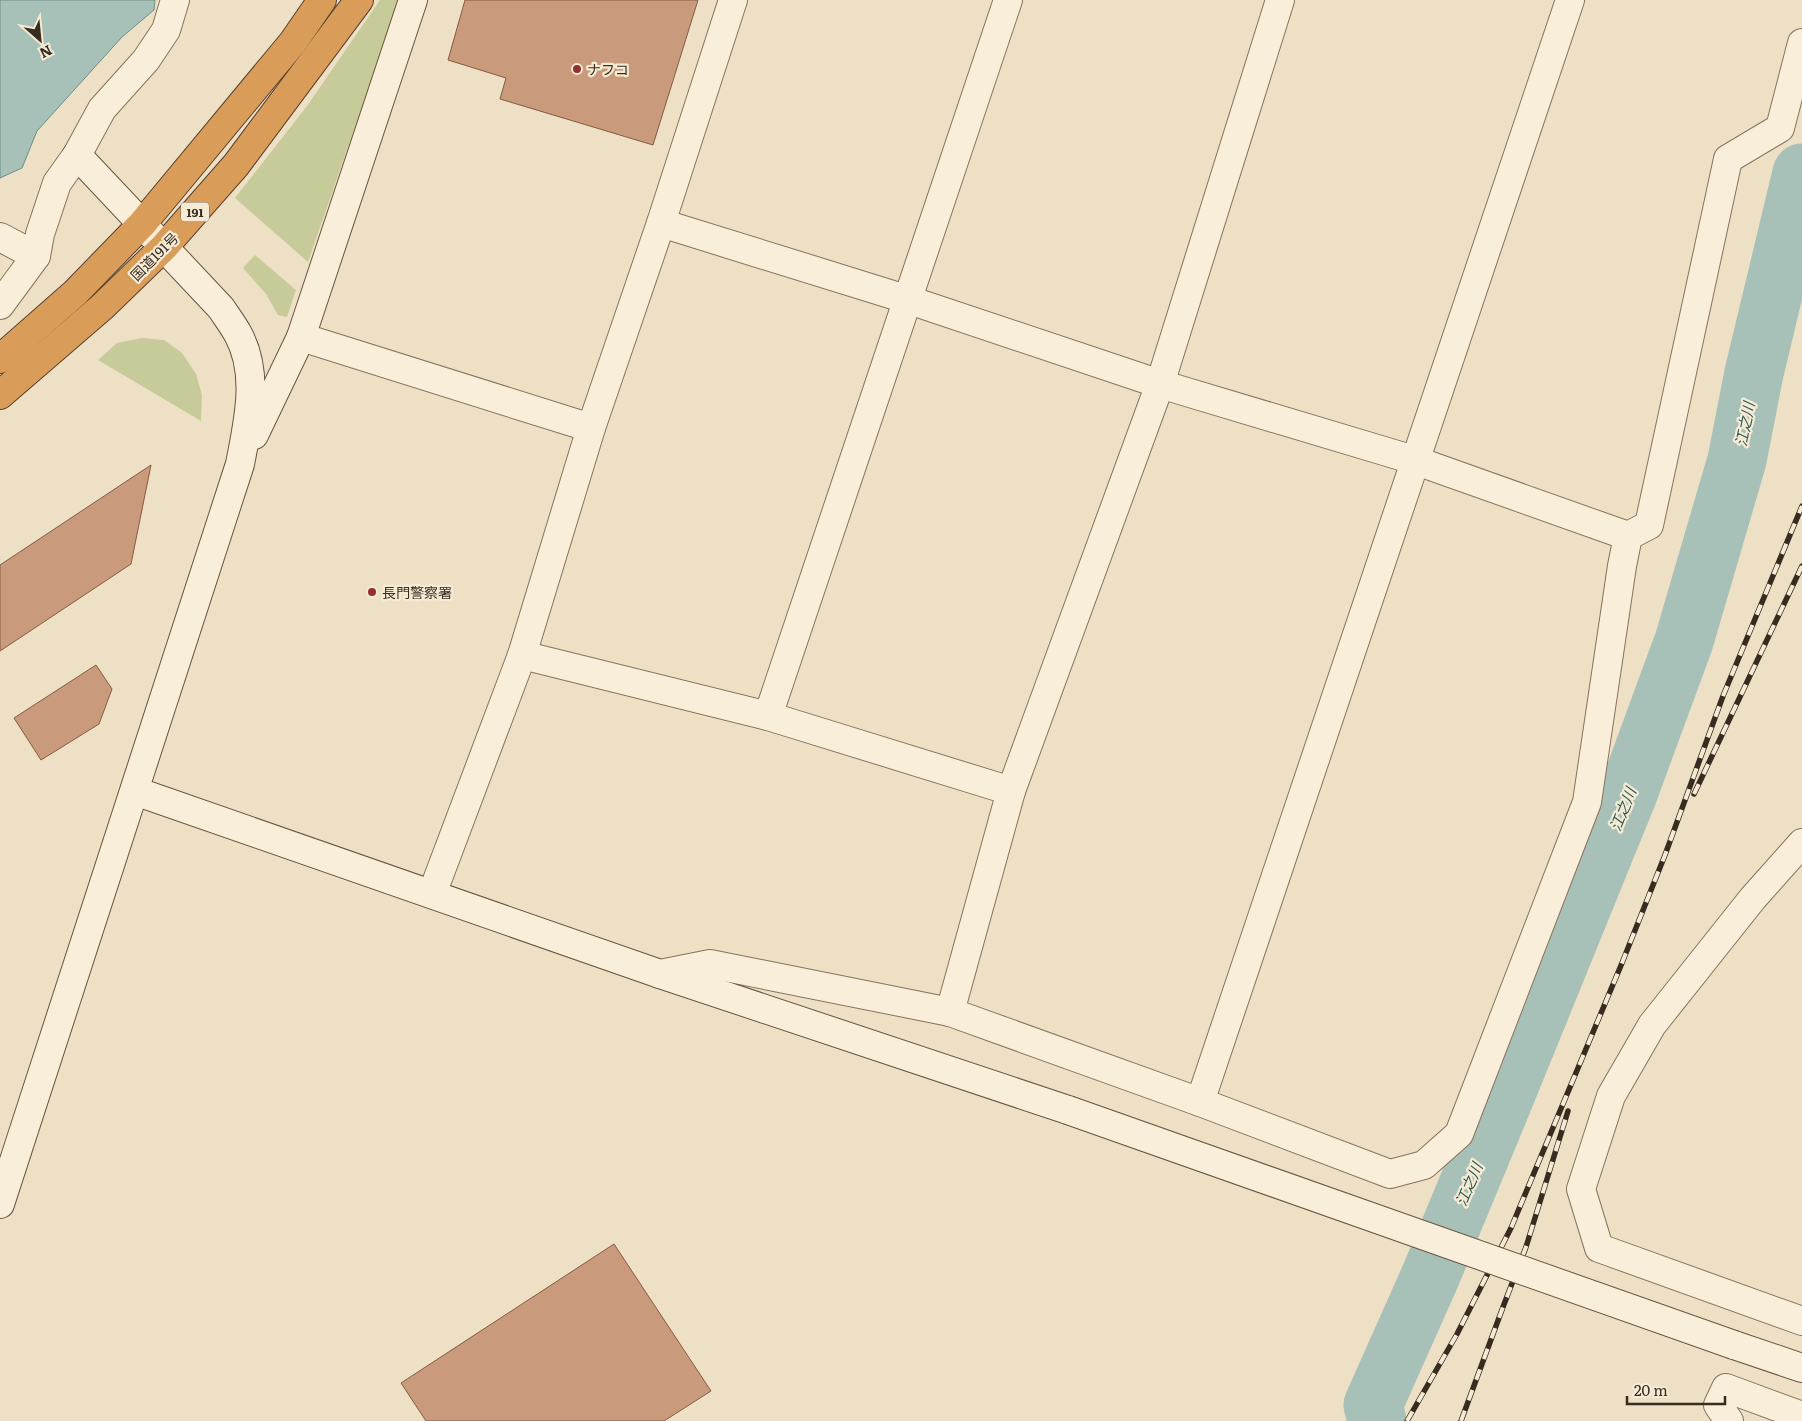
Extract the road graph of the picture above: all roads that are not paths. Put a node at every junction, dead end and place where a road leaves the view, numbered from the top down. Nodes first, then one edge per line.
1 (175, 0) edge
2 (322, 0) edge
3 (359, 0) edge
4 (413, 0) edge
5 (733, 0) edge
6 (1008, 0) edge
7 (1280, 0) edge
8 (1570, 0) edge
9 (1802, 43) edge
10 (77, 155) junction
11 (662, 223) junction
12 (142, 224) junction
13 (0, 236) edge
14 (164, 247) junction
15 (36, 256) junction
16 (909, 300) junction
17 (0, 305) edge
18 (301, 337) junction
19 (0, 359) edge
20 (1160, 384) junction
21 (0, 395) edge
22 (591, 428) junction
23 (1414, 460) junction
24 (240, 464) junction
25 (1628, 536) junction
26 (522, 655) junction
27 (768, 716) junction
28 (135, 791) junction
29 (1011, 791) junction
30 (1802, 843) edge
31 (432, 894) junction
32 (660, 974) junction
33 (950, 1012) junction
34 (1200, 1102) junction
35 (0, 1204) edge
36 (1802, 1321) edge
37 (1802, 1368) edge
38 (1802, 1416) edge
39 (1729, 1421) edge

1 - 10 street
2 - 12 highway, 191
3 - 14 highway, 国道191号 / 191
4 - 18 street
5 - 11 street
6 - 16 street
7 - 20 street
8 - 23 street
9 - 25 street
10 - 12 street
10 - 15 street
11 - 16 street
11 - 22 street
12 - 14 street
12 - 19 highway, 191
13 - 15 street
14 - 21 highway, 国道191号 / 191
14 - 24 street
15 - 17 street
16 - 20 street
16 - 27 street
18 - 22 street
18 - 24 street
20 - 23 street
20 - 29 street
22 - 26 street
23 - 25 street
23 - 34 street
24 - 28 street
25 - 34 street
26 - 27 street
26 - 31 street
27 - 29 street
28 - 31 street
28 - 35 street
29 - 33 street
30 - 36 street
31 - 32 street
32 - 33 street
32 - 37 street, bridge
33 - 34 street
38 - 39 street

